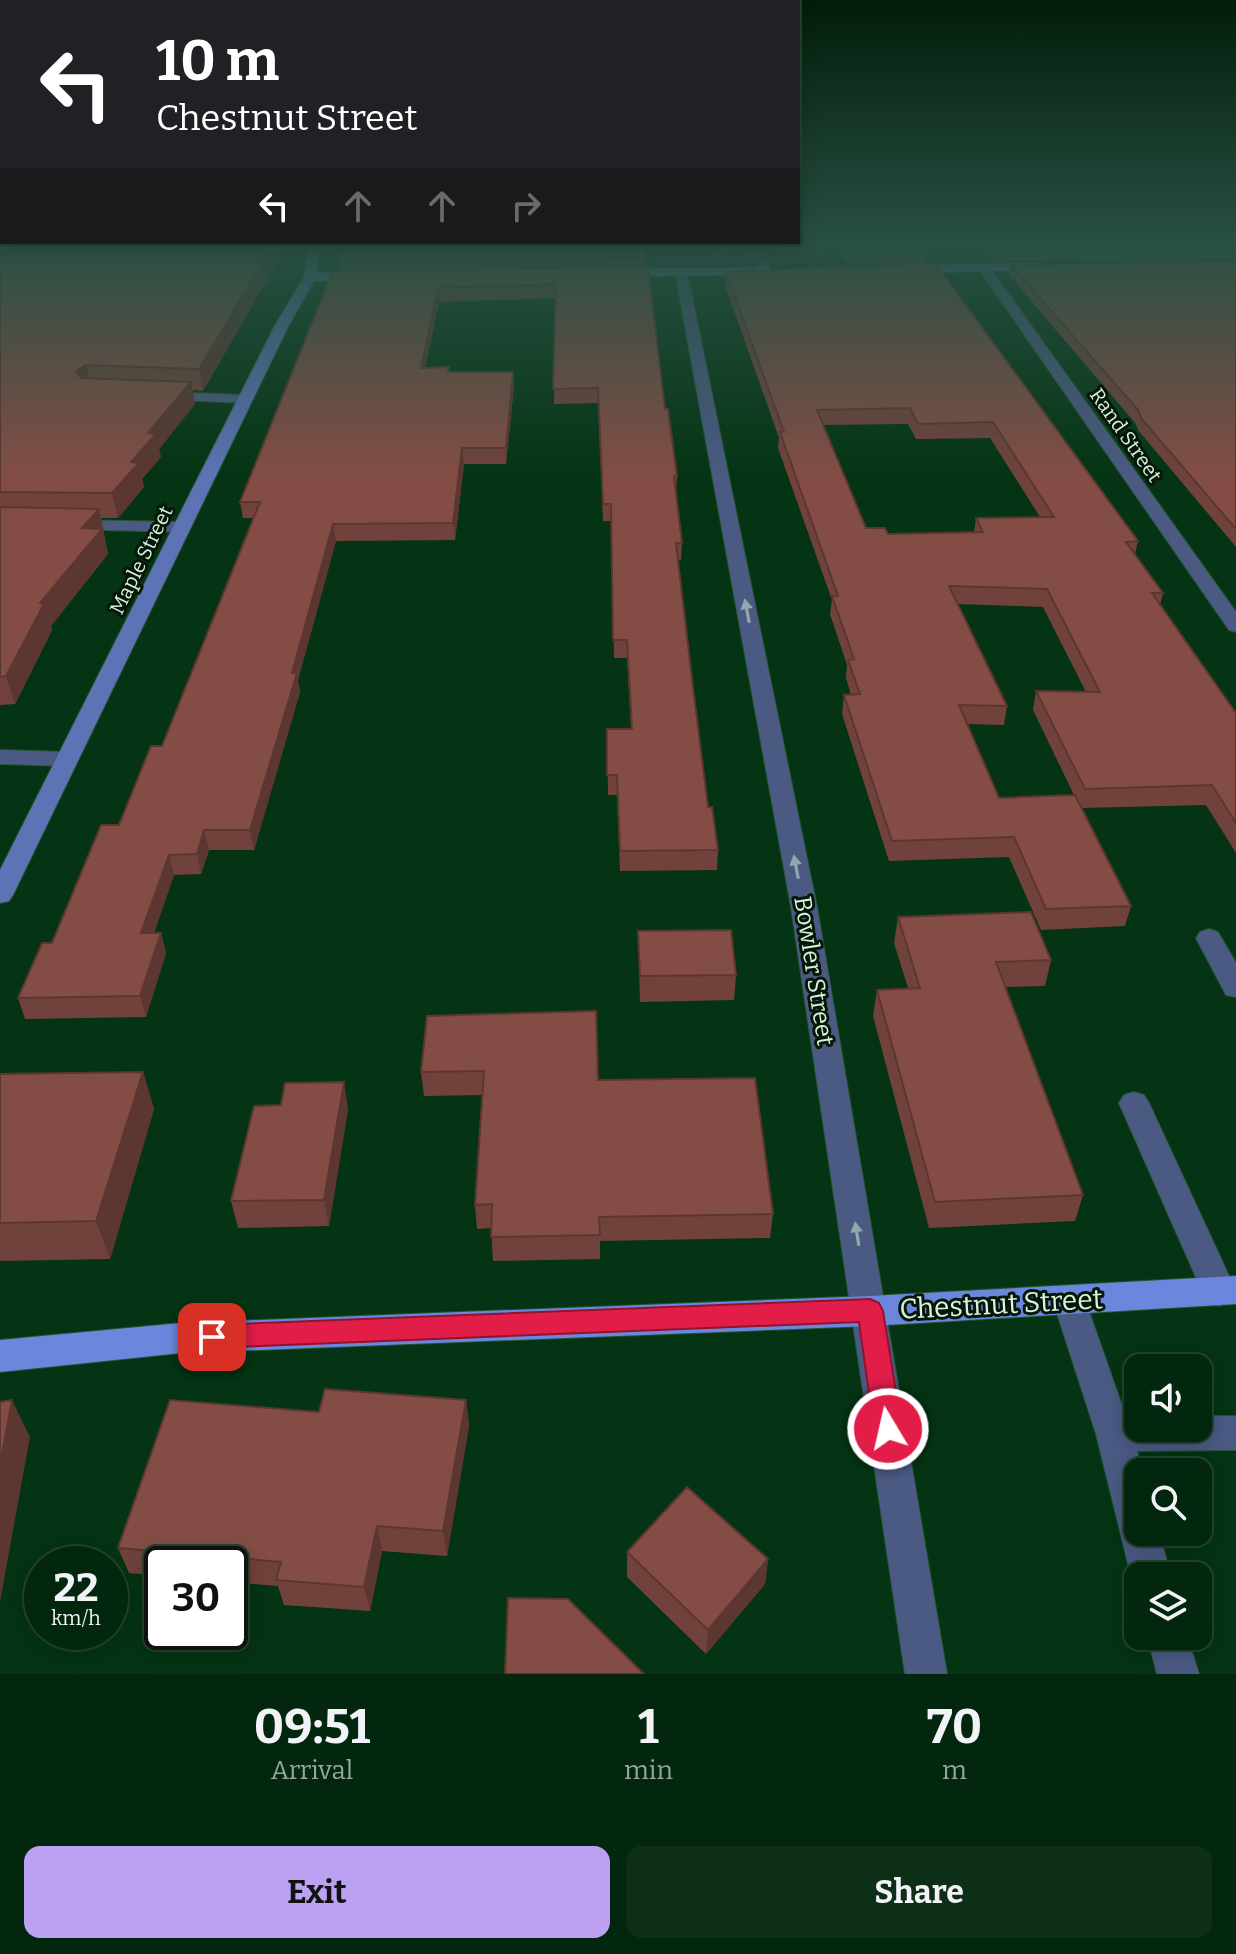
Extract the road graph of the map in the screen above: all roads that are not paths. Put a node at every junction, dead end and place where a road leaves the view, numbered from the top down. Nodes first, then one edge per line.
1 (286, 321) edge
2 (691, 321) edge
3 (1021, 321) edge
4 (152, 396) edge
5 (245, 399) junction
6 (61, 525) edge
7 (182, 527) junction
8 (1236, 626) edge
9 (0, 757) edge
10 (67, 759) junction
11 (0, 895) edge
12 (1209, 938) dead end
13 (1236, 988) edge
14 (1134, 1103) dead end
15 (1227, 1291) edge
16 (1070, 1301) junction
17 (870, 1311) junction
18 (0, 1356) edge
19 (1236, 1433) edge
20 (1114, 1434) junction
21 (1124, 1472) edge
22 (1171, 1650) edge
23 (926, 1674) edge
24 (1178, 1674) edge

1 - 5 street, Maple Street
17 -> 2 street, Bowler Street
3 - 8 street, Rand Street
4 - 5 street
5 - 7 street, Maple Street
6 - 7 street
7 - 10 street, Maple Street
9 - 10 street
10 - 11 street, Maple Street
12 - 13 street
14 - 15 street
15 - 16 main road, Chestnut Street
16 - 17 main road, Chestnut Street
16 - 20 street
17 - 18 main road, Chestnut Street
17 - 23 street, Bowler Street
19 - 20 street
20 - 21 street
22 - 24 street

